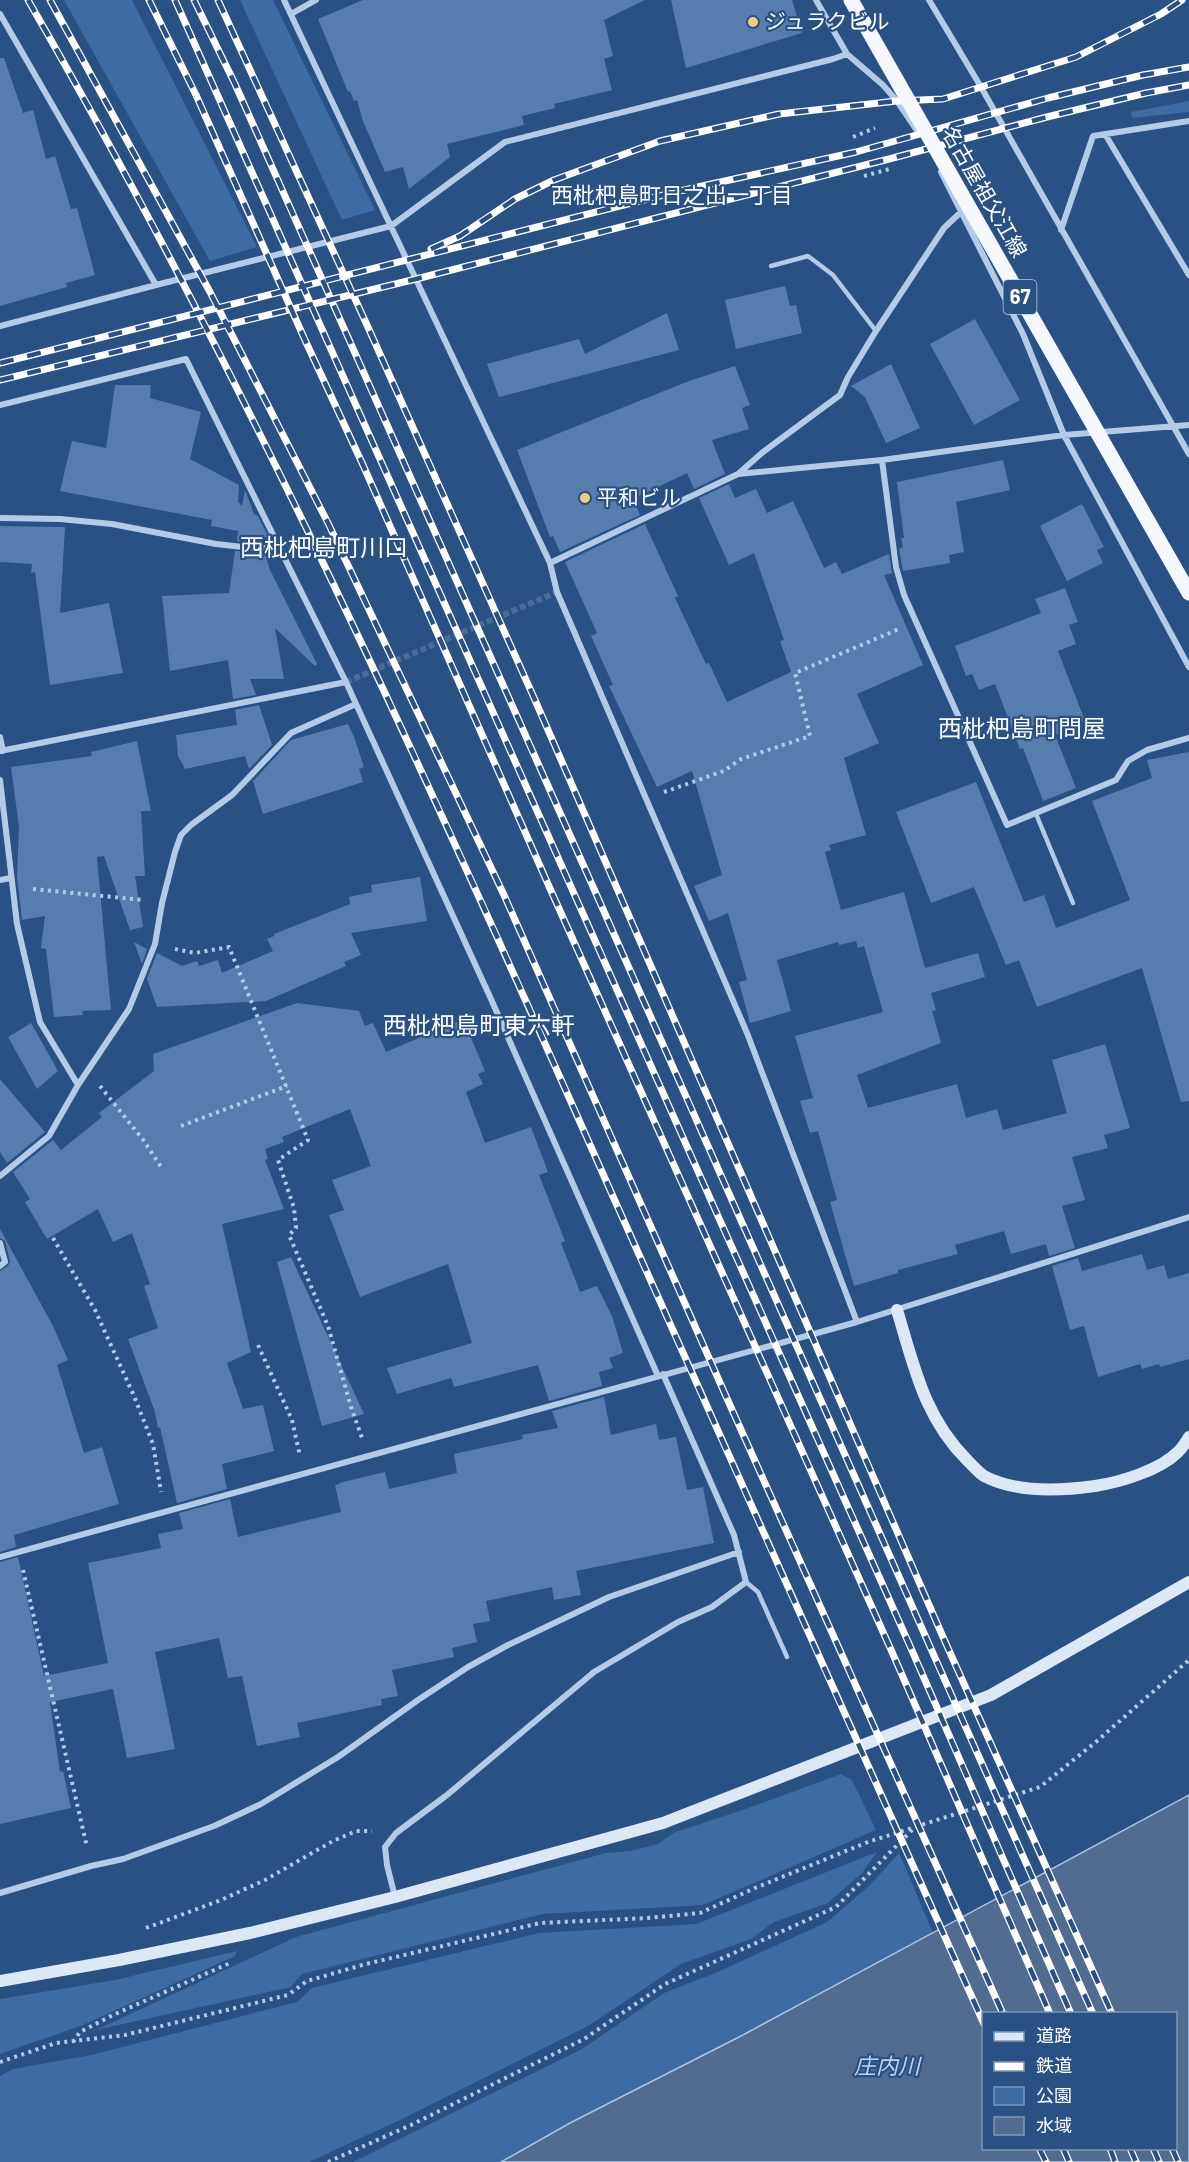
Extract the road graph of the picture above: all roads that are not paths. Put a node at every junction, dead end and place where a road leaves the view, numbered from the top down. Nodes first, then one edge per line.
1 (284, 0) edge
2 (316, 0) edge
3 (816, 0) edge
4 (850, 0) edge
5 (929, 0) edge
6 (0, 14) edge
7 (291, 14) junction
8 (8, 28) junction
9 (0, 30) edge
10 (848, 54) junction
11 (1189, 121) edge
12 (1105, 134) junction
13 (962, 212) junction
14 (391, 226) junction
15 (1061, 230) junction
16 (771, 266) dead end
17 (1189, 275) edge
18 (156, 285) junction
19 (0, 326) edge
20 (876, 331) junction
21 (0, 405) edge
22 (1189, 425) edge
23 (1174, 427) junction
24 (1064, 435) junction
25 (1189, 454) edge
26 (882, 460) junction
27 (738, 474) junction
28 (0, 519) edge
29 (278, 544) junction
30 (550, 563) junction
31 (1189, 593) edge
32 (1189, 667) edge
33 (346, 682) junction
34 (356, 704) junction
35 (0, 737) edge
36 (1189, 738) edge
37 (2, 751) edge
38 (0, 780) edge
39 (1036, 814) junction
40 (11, 878) junction
41 (0, 880) edge
42 (1074, 903) dead end
43 (78, 1085) junction
44 (0, 1176) edge
45 (1189, 1217) edge
46 (0, 1243) edge
47 (0, 1266) edge
48 (897, 1310) junction
49 (857, 1322) junction
50 (660, 1375) junction
51 (1189, 1437) edge
52 (739, 1552) junction
53 (0, 1557) edge
54 (746, 1582) junction
55 (1189, 1582) edge
56 (787, 1657) dead end
57 (0, 1893) edge
58 (396, 1898) junction
59 (0, 1981) edge

1 - 7 street
2 - 7 street
3 - 10 street
4 - 31 main road, 名古屋祖父江線 / 67, bridge
5 - 15 street
6 - 8 street
7 - 14 street
8 - 9 street
8 - 18 street
10 - 13 street
10 - 14 street
11 - 12 street
12 - 15 street
12 - 17 street
13 - 20 street
13 - 24 street
14 - 18 street
14 - 30 street
15 - 23 street
16 - 20 lane
18 - 19 street
20 - 27 street
21 - 29 street
22 - 23 street
23 - 24 street
23 - 25 street
24 - 26 street
24 - 32 street
26 - 27 street
26 - 39 street
27 - 30 street
28 - 29 street
29 - 33 street
30 - 49 street
33 - 34 street
33 - 37 street
34 - 43 street
34 - 50 street
35 - 37 street
36 - 39 street
38 - 40 street
39 - 42 lane
40 - 41 street
40 - 43 street
43 - 44 street
45 - 48 street
46 - 47 street
48 - 49 street
48 - 51 street
49 - 50 street
50 - 52 street
50 - 53 street
52 - 54 street
52 - 57 street
54 - 56 lane
54 - 58 street
55 - 58 street
58 - 59 street

